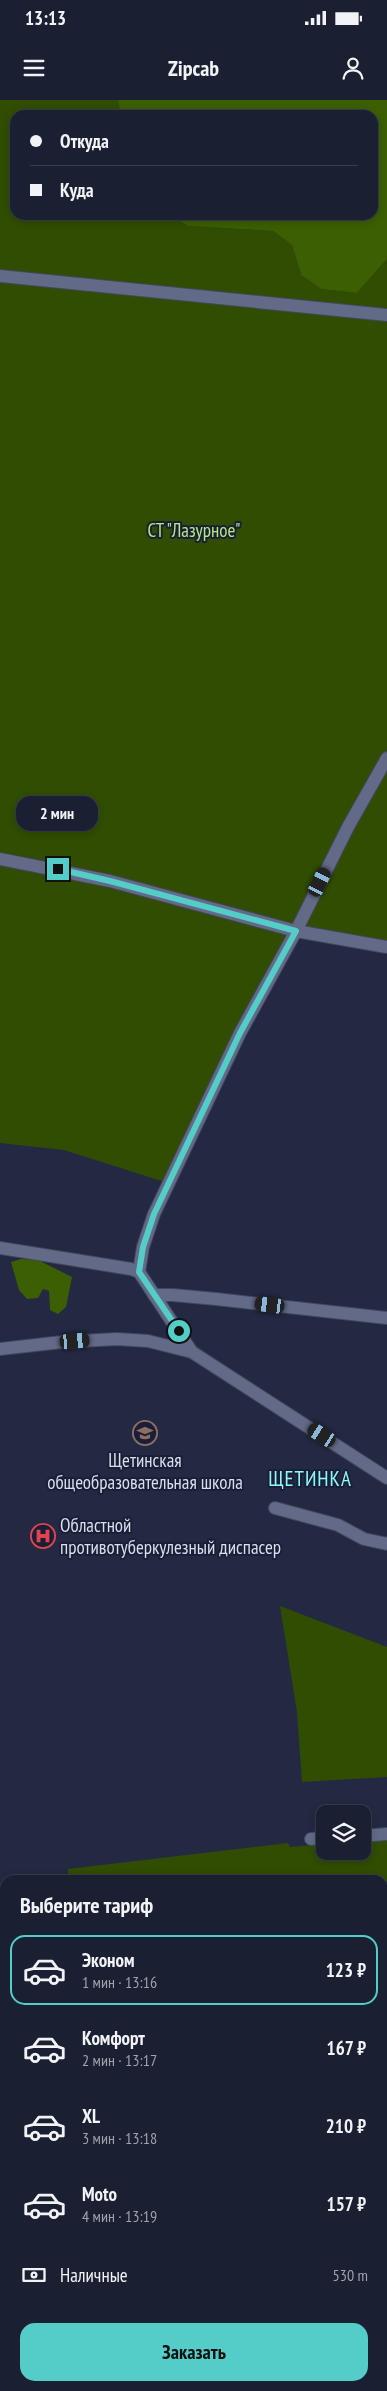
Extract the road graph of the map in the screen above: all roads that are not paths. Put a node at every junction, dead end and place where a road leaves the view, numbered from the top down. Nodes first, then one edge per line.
1 (0, 276) edge
2 (387, 315) edge
3 (387, 758) edge
4 (0, 859) edge
5 (296, 931) junction
6 (387, 947) edge
7 (0, 1248) edge
8 (139, 1272) junction
9 (154, 1295) junction
10 (387, 1318) edge
11 (0, 1349) edge
12 (192, 1352) junction
13 (387, 1478) edge
14 (275, 1508) dead end
15 (387, 1544) edge
16 (387, 1834) edge
17 (371, 1835) edge
18 (311, 1839) dead end
19 (316, 1839) edge

1 - 2 street
3 - 5 street
4 - 5 street
5 - 6 street
5 - 8 street
7 - 8 street
8 - 9 street
9 - 10 street
9 - 12 street
11 - 12 street
12 - 13 street
14 - 15 street
16 - 17 street
18 - 19 street

